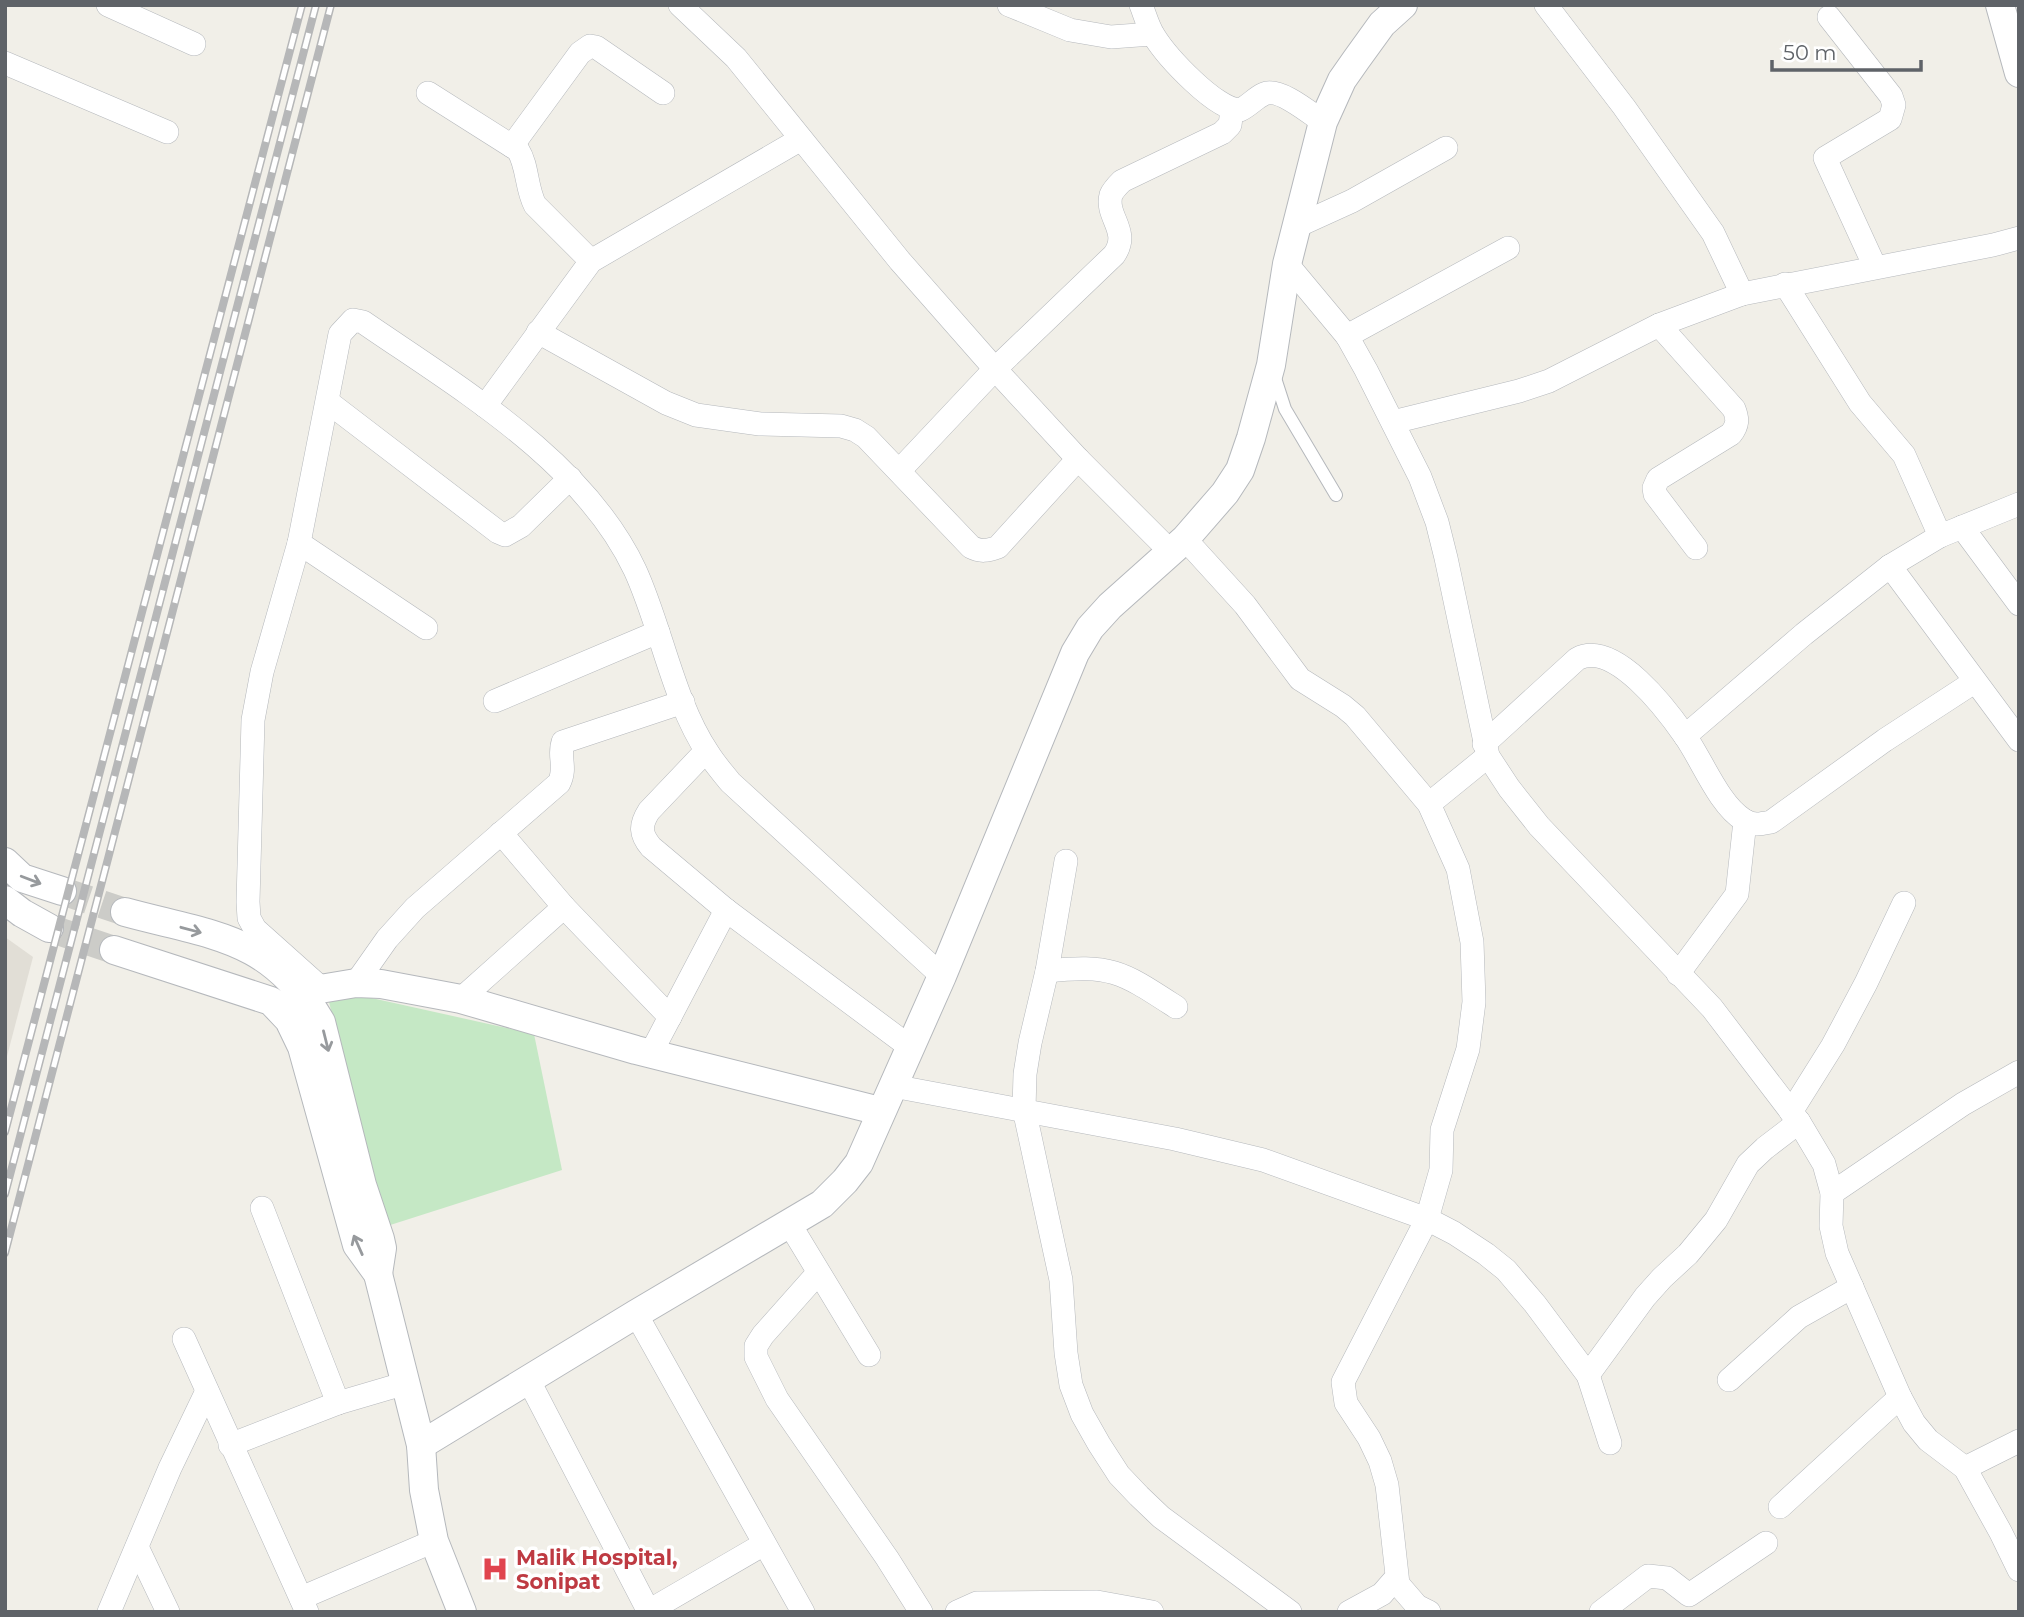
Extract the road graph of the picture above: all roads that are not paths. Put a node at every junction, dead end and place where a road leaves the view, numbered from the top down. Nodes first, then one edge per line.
1 (109, 5) edge
2 (680, 5) edge
3 (1009, 5) edge
4 (1142, 5) edge
5 (1403, 5) edge
6 (1546, 5) edge
7 (2000, 5) edge
8 (1829, 17) dead end
9 (1152, 34) junction
10 (194, 44) dead end
11 (5, 63) edge
12 (2019, 73) edge
13 (428, 93) dead end
14 (663, 93) dead end
15 (1232, 110) junction
16 (1323, 122) junction
17 (167, 132) dead end
18 (802, 139) junction
19 (512, 146) junction
20 (1446, 148) dead end
21 (1297, 226) junction
22 (2019, 238) edge
23 (1508, 248) dead end
24 (591, 261) junction
25 (1287, 264) junction
26 (1875, 267) junction
27 (1785, 284) junction
28 (1742, 294) junction
29 (1659, 325) junction
30 (538, 332) junction
31 (1346, 336) junction
32 (1271, 365) junction
33 (995, 369) junction
34 (328, 402) junction
35 (485, 406) junction
36 (1393, 422) junction
37 (1078, 459) junction
38 (899, 471) junction
39 (570, 478) junction
40 (1336, 495) dead end
41 (2019, 504) edge
42 (1962, 527) junction
43 (1940, 536) junction
44 (299, 543) junction
45 (1178, 545) junction
46 (1696, 548) dead end
47 (1890, 566) junction
48 (2019, 604) edge
49 (426, 628) dead end
50 (658, 632) junction
51 (1974, 682) junction
52 (495, 701) dead end
53 (683, 702) junction
54 (1685, 736) junction
55 (2019, 740) edge
56 (1486, 750) junction
57 (706, 751) junction
58 (1429, 804) junction
59 (1745, 821) junction
60 (501, 833) junction
61 (1066, 860) dead end
62 (5, 862) edge
63 (62, 891) tunnel mouth
64 (5, 900) edge
65 (1904, 903) dead end
66 (564, 906) junction
67 (726, 910) junction
68 (125, 912) tunnel mouth
69 (49, 928) tunnel mouth
70 (114, 950) tunnel mouth
71 (1047, 971) junction
72 (1678, 974) junction
73 (942, 976) junction
74 (356, 983) junction
75 (311, 990) junction
76 (461, 999) junction
77 (1176, 1007) dead end
78 (670, 1017) junction
79 (910, 1047) junction
80 (651, 1053) junction
81 (2019, 1072) edge
82 (893, 1086) junction
83 (1024, 1110) junction
84 (880, 1111) junction
85 (1795, 1117) junction
86 (1832, 1193) junction
87 (262, 1208) dead end
88 (1427, 1219) junction
89 (789, 1223) junction
90 (818, 1273) junction
91 (378, 1274) junction
92 (1852, 1287) junction
93 (636, 1314) junction
94 (184, 1339) dead end
95 (869, 1355) dead end
96 (1588, 1375) junction
97 (1729, 1380) dead end
98 (529, 1381) junction
99 (406, 1383) junction
100 (207, 1391) junction
101 (1900, 1397) junction
102 (338, 1403) junction
103 (2019, 1441) edge
104 (1610, 1443) dead end
105 (230, 1445) junction
106 (421, 1445) junction
107 (1965, 1468) junction
108 (1780, 1507) dead end
109 (434, 1541) junction
110 (1766, 1543) dead end
111 (764, 1544) junction
112 (137, 1547) junction
113 (2019, 1570) edge
114 (1396, 1578) junction
115 (304, 1605) edge
116 (1422, 1610) edge
117 (648, 1611) edge
118 (109, 1612) edge
119 (168, 1612) edge
120 (462, 1612) edge
121 (803, 1612) edge
122 (922, 1612) edge
123 (957, 1612) edge
124 (1152, 1612) edge
125 (1290, 1612) edge
126 (1349, 1612) edge
127 (1601, 1612) edge

1 - 10 street
2 - 18 street
3 - 9 street
4 - 9 street
5 - 16 street
6 - 28 street
7 - 12 street
8 - 26 street
9 - 15 street
11 - 17 street
13 - 19 street
14 - 19 street
15 - 16 street
15 - 33 street
16 - 21 street
18 - 24 street
18 - 33 street
19 - 24 street
20 - 21 street
21 - 25 street
22 - 26 street
23 - 31 street
24 - 30 street
25 - 31 street
25 - 32 street
26 - 27 street
27 - 28 street
27 - 43 street
28 - 29 street
29 - 36 street
29 - 46 street
30 - 35 street
30 - 38 street
31 - 36 street
32 - 40 lane
32 - 45 street
33 - 37 street
33 - 38 street
34 - 35 street
34 - 39 street
34 - 44 street
35 - 39 street
36 - 56 street
37 - 38 street
37 - 45 street
39 - 50 street
41 - 42 street
42 - 43 street
42 - 48 street
43 - 47 street
44 - 49 street
44 - 75 street
45 - 58 street
45 - 73 street
47 - 51 street
47 - 54 street
50 - 52 street
50 - 53 street
51 - 55 street
51 - 59 street
53 - 57 street
53 - 60 street
54 - 56 street
54 - 59 street
56 - 58 street
56 - 72 street
57 - 67 street
57 - 73 street
58 - 88 street
59 - 72 street
60 - 66 street
60 - 74 street
61 - 71 street
62 -> 63 street
64 - 69 street
65 - 85 street
66 - 76 street
66 - 78 street
67 - 78 street
67 - 79 street
68 -> 75 street
91 -> 70 street
71 - 77 street
71 - 83 street
72 - 85 street
73 - 79 street
74 - 75 street
74 - 76 street
75 -> 91 street
76 - 80 street
78 - 80 street
79 - 82 street
80 - 84 street
81 - 86 street
82 - 83 street
82 - 84 street
83 - 88 street
83 - 125 street
84 - 89 street
85 - 86 street
85 - 96 street
86 - 92 street
87 - 102 street
88 - 96 street
88 - 114 street
89 - 90 street
89 - 93 street
90 - 95 street
90 - 122 street
91 - 99 street
92 - 97 street
92 - 101 street
93 - 98 street
93 - 111 street
94 - 100 street
96 - 104 street
98 - 106 street
98 - 117 street
99 - 102 street
99 - 106 street
100 - 105 street
100 - 112 street
101 - 107 street
101 - 108 street
102 - 105 street
103 - 107 street
105 - 115 street
106 - 109 street
107 - 113 street
109 - 115 street
109 - 120 street
110 - 127 street
111 - 117 street
111 - 121 street
112 - 118 street
112 - 119 street
114 - 116 street
114 - 126 street
123 - 124 street

